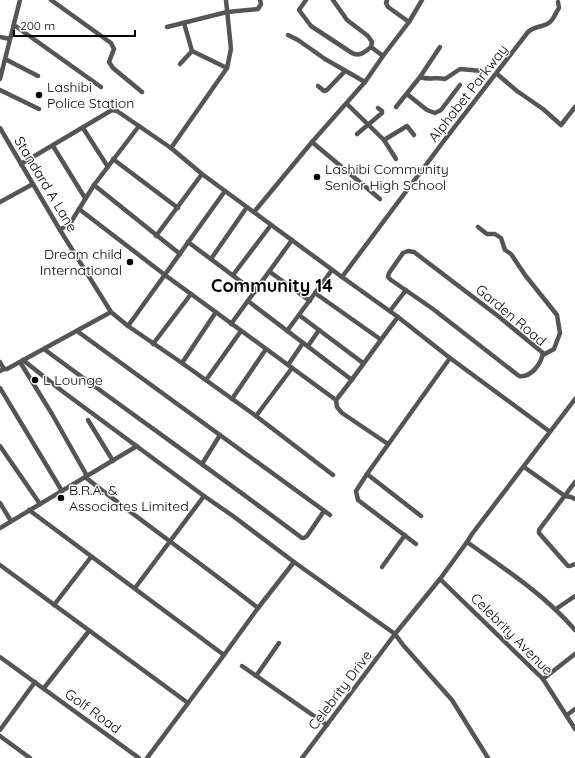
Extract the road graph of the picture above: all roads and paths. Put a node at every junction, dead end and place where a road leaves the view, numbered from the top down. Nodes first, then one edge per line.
1 (20, 0) edge
2 (52, 0) edge
3 (226, 0) edge
4 (260, 0) edge
5 (306, 0) edge
6 (333, 0) edge
7 (387, 0) edge
8 (422, 0) edge
9 (558, 1) edge
10 (227, 12) junction
11 (410, 22) junction
12 (184, 23) junction
13 (14, 25) junction
14 (167, 28) dead end
15 (288, 35) dead end
16 (0, 37) edge
17 (10, 39) junction
18 (371, 46) junction
19 (440, 47) dead end
20 (192, 51) junction
21 (383, 56) junction
22 (5, 58) junction
23 (180, 64) dead end
24 (227, 68) junction
25 (345, 70) junction
26 (482, 71) dead end
27 (497, 74) junction
28 (38, 76) dead end
29 (420, 77) junction
30 (0, 79) edge
31 (365, 82) junction
32 (460, 85) dead end
33 (318, 86) dead end
34 (101, 87) dead end
35 (0, 90) edge
36 (142, 92) dead end
37 (407, 94) junction
38 (347, 104) junction
39 (396, 107) dead end
40 (575, 107) edge
41 (378, 108) dead end
42 (39, 109) dead end
43 (368, 125) junction
44 (139, 126) junction
45 (0, 128) edge
46 (83, 128) junction
47 (357, 134) dead end
48 (414, 135) dead end
49 (384, 140) junction
50 (312, 142) junction
51 (53, 146) junction
52 (171, 148) junction
53 (113, 159) junction
54 (396, 159) dead end
55 (21, 164) junction
56 (108, 167) junction
57 (202, 174) junction
58 (33, 184) junction
59 (94, 185) junction
60 (225, 191) junction
61 (85, 198) junction
62 (380, 199) dead end
63 (0, 202) edge
64 (247, 207) junction
65 (178, 208) junction
66 (79, 209) junction
67 (254, 212) junction
68 (271, 225) junction
69 (478, 227) dead end
70 (60, 230) junction
71 (156, 236) junction
72 (292, 240) junction
73 (188, 242) junction
74 (180, 254) junction
75 (211, 259) junction
76 (332, 270) junction
77 (270, 272) junction
78 (165, 275) junction
79 (233, 275) junction
80 (342, 277) junction
81 (406, 290) junction
82 (255, 292) junction
83 (315, 293) junction
84 (191, 294) junction
85 (248, 301) junction
86 (310, 301) junction
87 (390, 311) junction
88 (111, 312) junction
89 (216, 312) junction
90 (299, 315) junction
91 (398, 317) junction
92 (232, 324) junction
93 (128, 326) junction
94 (319, 330) junction
95 (77, 331) junction
96 (241, 331) junction
97 (287, 331) junction
98 (380, 340) junction
99 (153, 344) junction
100 (306, 345) junction
101 (44, 349) junction
102 (266, 349) junction
103 (543, 355) junction
104 (450, 358) junction
105 (22, 361) junction
106 (0, 362) edge
107 (363, 362) junction
108 (182, 363) junction
109 (290, 367) junction
110 (2, 370) edge
111 (206, 380) junction
112 (352, 380) junction
113 (0, 388) edge
114 (232, 399) junction
115 (575, 399) edge
116 (336, 400) junction
117 (256, 416) junction
118 (88, 420) dead end
119 (549, 431) junction
120 (220, 435) junction
121 (388, 444) junction
122 (0, 446) edge
123 (137, 446) junction
124 (113, 461) junction
125 (202, 464) junction
126 (524, 467) junction
127 (367, 474) junction
128 (333, 475) dead end
129 (86, 477) junction
130 (575, 482) edge
131 (62, 491) junction
132 (204, 496) junction
133 (565, 496) junction
134 (575, 499) edge
135 (0, 503) edge
136 (40, 504) junction
137 (29, 510) junction
138 (324, 511) junction
139 (330, 515) dead end
140 (421, 516) dead end
141 (11, 521) junction
142 (0, 528) edge
143 (405, 535) junction
144 (170, 542) junction
145 (468, 542) junction
146 (416, 544) dead end
147 (91, 557) junction
148 (294, 562) junction
149 (575, 564) edge
150 (0, 565) edge
151 (382, 567) dead end
152 (440, 579) junction
153 (135, 588) junction
154 (575, 596) edge
155 (54, 605) junction
156 (258, 608) junction
157 (556, 610) junction
158 (89, 630) junction
159 (575, 630) edge
160 (395, 634) junction
161 (279, 643) dead end
162 (575, 654) edge
163 (224, 656) junction
164 (0, 657) edge
165 (242, 666) dead end
166 (256, 676) junction
167 (543, 679) junction
168 (35, 682) junction
169 (44, 688) junction
170 (188, 703) junction
171 (575, 709) edge
172 (566, 715) junction
173 (327, 725) junction
174 (575, 729) edge
175 (0, 730) edge
176 (0, 736) edge
177 (30, 758) edge
178 (138, 758) edge
179 (147, 758) edge
180 (302, 758) edge
181 (488, 758) edge

1 - 13 street
2 - 36 street
3 - 10 street
4 - 10 street
5 - 18 street
6 - 18 street
7 - 11 street
8 - 11 street
9 - 27 street, Alphabet Parkway
10 - 12 street
10 - 24 street
11 - 21 street
12 - 14 street
12 - 20 street
13 - 17 street
13 - 34 street
15 - 25 street
16 - 17 street
17 - 22 street
18 - 21 street
19 - 29 street
20 - 23 street
20 - 24 street
21 - 31 street
22 - 28 street
22 - 30 street
24 - 52 street
25 - 31 street
25 - 33 street
26 - 29 street
27 - 40 street
27 - 80 street, Alphabet Parkway
29 - 37 street
31 - 38 street
32 - 37 street
35 - 42 street
37 - 39 street
38 - 43 street
38 - 50 street
41 - 43 street
43 - 47 street
43 - 49 street
44 - 46 street
44 - 52 street
44 - 53 street
45 - 55 street, Standard A Lane
46 - 51 street
46 - 56 street
48 - 49 street
49 - 54 street
50 - 62 street
50 - 67 street
51 - 55 street
51 - 61 street
52 - 57 street
53 - 56 street
53 - 65 street
55 - 58 street, Standard A Lane
56 - 59 street
57 - 60 street
57 - 65 street
58 - 63 street
58 - 70 street, Standard A Lane
59 - 61 street
59 - 71 street
60 - 64 street
60 - 73 street
61 - 66 street
64 - 67 street
64 - 75 street
65 - 71 street
66 - 70 street
66 - 78 street
67 - 68 street
68 - 72 street
68 - 79 street
69 - 103 street
70 - 88 street, Standard A Lane
71 - 74 street
72 - 76 street
72 - 77 street
73 - 74 street
73 - 75 street
74 - 78 street
75 - 79 street
76 - 80 street
76 - 83 street
77 - 82 street
77 - 86 street
78 - 84 street
78 - 93 street
79 - 82 street
80 - 87 street
81 - 87 street
81 - 103 street, Garden Road
81 - 103 street, Garden Road
82 - 85 street
83 - 86 street
83 - 98 street
84 - 89 street
84 - 99 street
85 - 92 street
85 - 97 street
86 - 90 street
87 - 91 street
88 - 93 street, Standard A Lane
88 - 95 street
89 - 92 street
89 - 108 street
90 - 94 street
90 - 97 street
91 - 98 street
91 - 104 street
92 - 96 street
93 - 99 street, Standard A Lane
94 - 100 street
94 - 107 street
95 - 101 street
95 - 120 street
96 - 102 street
96 - 111 street
97 - 100 street
98 - 107 street
99 - 108 street, Standard A Lane
100 - 109 street
100 - 112 street
101 - 105 street
101 - 125 street
102 - 109 street
102 - 114 street
104 - 119 street
104 - 121 street
105 - 110 street
105 - 123 street
105 - 129 street
106 - 110 street
107 - 112 street
108 - 111 street, Standard A Lane
109 - 116 street
109 - 117 street
111 - 114 street, Standard A Lane
112 - 116 street
113 - 131 street
114 - 117 street, Standard A Lane
115 - 119 street, Celebrity Drive
116 - 121 street
117 - 128 street, Standard A Lane
118 - 124 street
119 - 126 street, Celebrity Drive
120 - 125 street
120 - 138 street
121 - 127 street
122 - 136 street
123 - 124 street
123 - 132 street
124 - 129 street
125 - 138 street
126 - 133 street
126 - 145 street, Celebrity Drive
127 - 140 street
127 - 143 street
129 - 131 street
129 - 144 street
130 - 133 street
131 - 136 street
132 - 144 street
132 - 148 street
133 - 134 street
133 - 149 street
135 - 141 street
136 - 137 street
137 - 141 street
137 - 147 street
138 - 139 street
141 - 142 street
143 - 146 street
143 - 151 street
144 - 153 street
144 - 156 street
145 - 152 street, Celebrity Drive
145 - 157 street
147 - 153 street
147 - 155 street
148 - 156 street
148 - 160 street
150 - 155 street
152 - 160 street, Celebrity Drive
152 - 167 street, Celebrity Avenue
153 - 163 street
154 - 157 street
155 - 158 street
156 - 163 street
157 - 159 street
158 - 169 street
158 - 170 street
160 - 173 street, Celebrity Drive
160 - 181 street
161 - 166 street
162 - 167 street
163 - 170 street
164 - 168 street, Golf Road
165 - 166 street
166 - 173 street
167 - 172 street, Celebrity Avenue
168 - 169 street, Golf Road
168 - 175 street
169 - 178 street, Golf Road
170 - 179 street
171 - 172 street
172 - 174 street, Celebrity Avenue
173 - 180 street, Celebrity Drive
176 - 177 street

